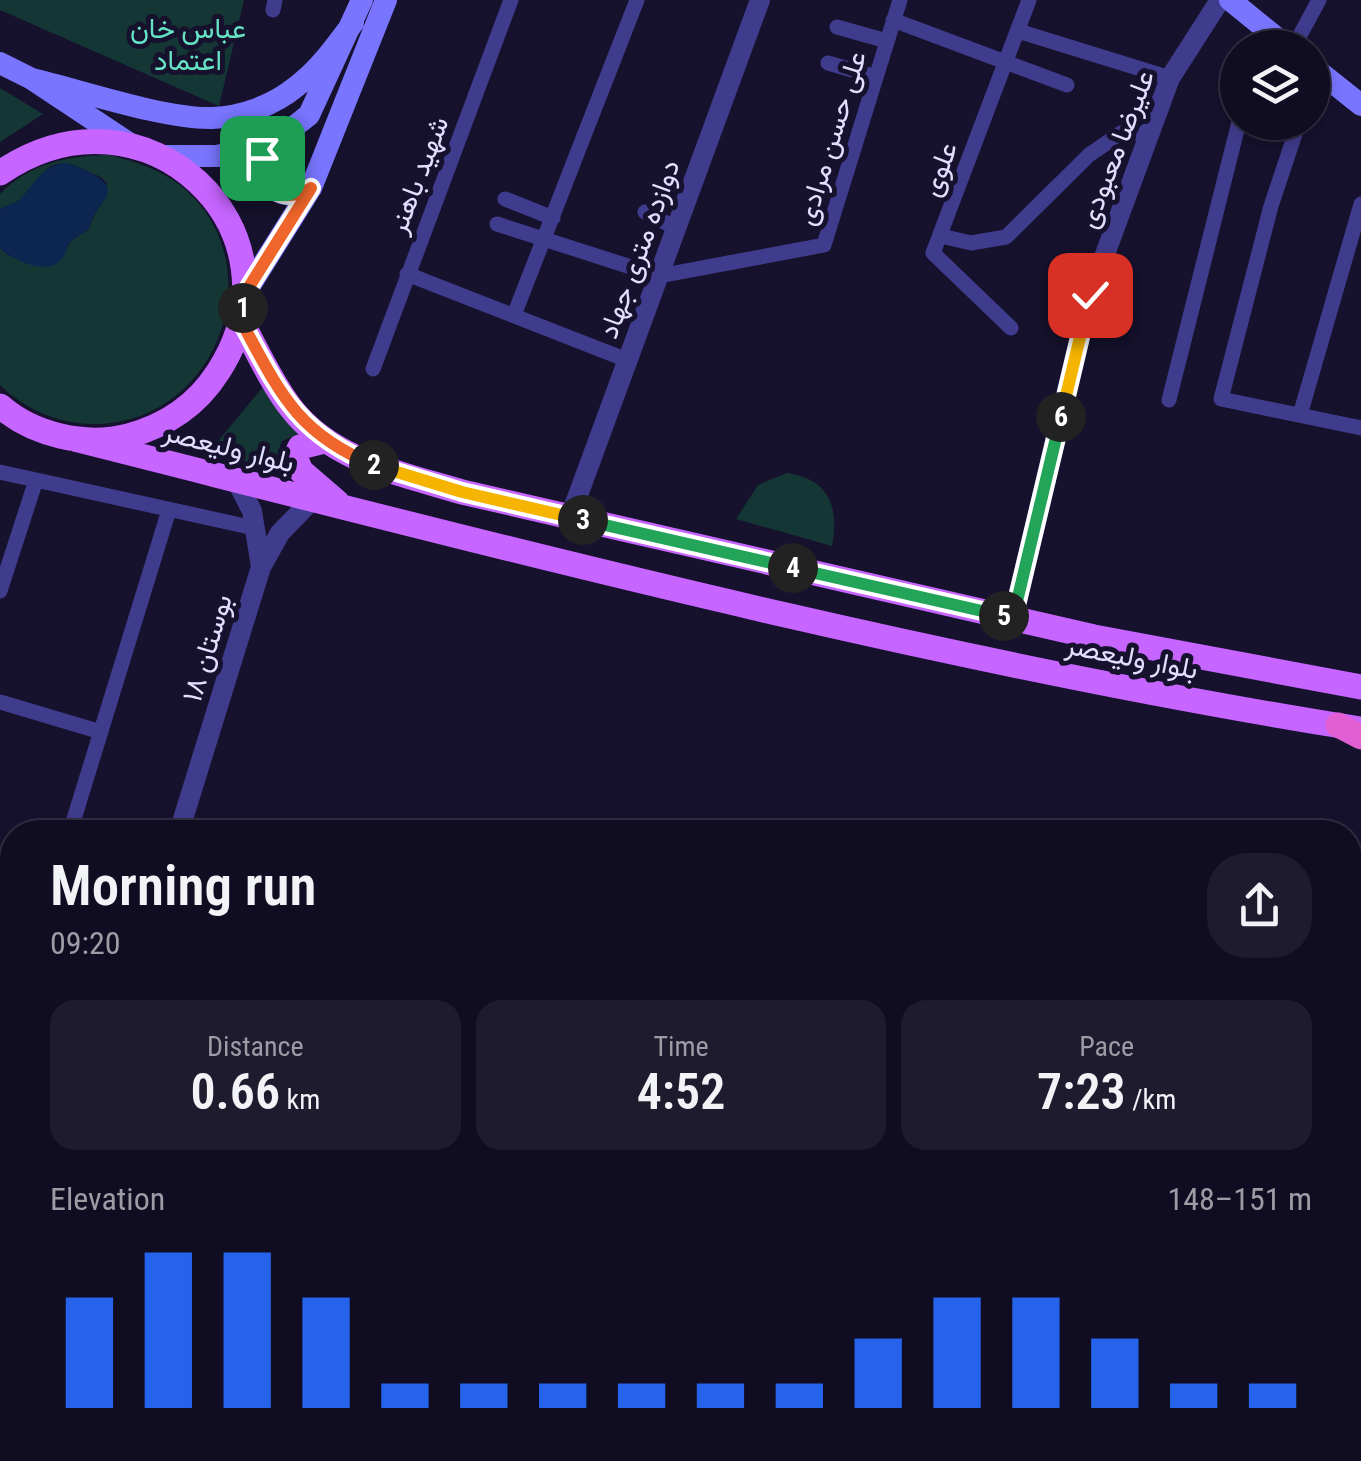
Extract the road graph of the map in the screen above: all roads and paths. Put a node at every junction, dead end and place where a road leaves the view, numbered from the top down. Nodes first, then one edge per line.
1 (362, 0) edge
2 (386, 0) edge
3 (511, 0) edge
4 (636, 0) edge
5 (760, 0) edge
6 (900, 0) edge
7 (1029, 0) edge
8 (1220, 0) edge
9 (1318, 0) edge
10 (893, 20) junction
11 (353, 23) junction
12 (837, 27) dead end
13 (1018, 30) junction
14 (1301, 30) edge
15 (887, 41) junction
16 (1006, 61) junction
17 (0, 63) edge
18 (828, 63) dead end
19 (876, 77) junction
20 (1170, 78) junction
21 (32, 79) junction
22 (1330, 83) edge
23 (1067, 86) dead end
24 (1361, 105) edge
25 (1150, 134) junction
26 (1234, 140) edge
27 (1293, 140) edge
28 (273, 143) junction
29 (130, 144) junction
30 (163, 156) junction
31 (0, 173) edge
32 (311, 188) junction
33 (505, 199) dead end
34 (1361, 204) edge
35 (645, 212) dead end
36 (553, 218) junction
37 (497, 224) dead end
38 (676, 228) junction
39 (940, 236) junction
40 (544, 240) junction
41 (408, 274) junction
42 (658, 276) junction
43 (242, 308) junction
44 (514, 315) junction
45 (1012, 328) dead end
46 (628, 360) junction
47 (372, 369) dead end
48 (1169, 400) dead end
49 (3, 411) edge
50 (1300, 415) junction
51 (1361, 428) edge
52 (78, 440) junction
53 (324, 441) junction
54 (0, 472) edge
55 (36, 480) junction
56 (236, 480) junction
57 (313, 499) junction
58 (345, 508) junction
59 (169, 510) junction
60 (570, 516) junction
61 (254, 528) junction
62 (261, 566) junction
63 (0, 591) edge
64 (1013, 618) junction
65 (1094, 637) junction
66 (1084, 680) junction
67 (1361, 686) edge
68 (0, 702) edge
69 (1353, 730) edge
70 (100, 732) junction
71 (74, 820) edge
72 (183, 820) edge

1 - 11 main road
2 - 32 main road
3 - 41 street, شهید باهنر
4 - 36 street
5 - 38 street, دوازده متری جهاد
6 - 10 street, علی حسن مرادی
7 - 13 street, علوی
8 - 20 street, علیرضا معبودی
9 - 14 street
10 - 15 street, علی حسن مرادی
10 - 16 street
11 - 21 main road
11 - 28 main road
12 - 15 street
13 - 16 street, علوی
13 - 20 street
15 - 19 street, علی حسن مرادی
16 - 23 street
16 - 39 street, علوی
17 - 21 main road
18 - 19 street
19 - 42 street, علی حسن مرادی
20 - 25 street, علیرضا معبودی
21 - 29 main road
22 - 24 main road
25 - 39 street
25 - 64 street, علیرضا معبودی
26 - 48 street
27 - 50 street
28 - 30 main road
28 - 32 main road
29 - 30 main road
29 - 31 main road
30 - 43 main road
32 - 43 main road
33 - 36 street
34 - 50 street
35 - 38 street
36 - 40 street
37 - 40 street
38 - 42 street, دوازده متری جهاد
39 - 45 street, علوی
40 - 42 street
40 - 44 street
41 - 44 street
41 - 47 street, شهید باهنر
42 - 46 street, دوازده متری جهاد
43 - 52 main road
43 - 53 main road, بلوار ولیعصر
44 - 46 street
46 - 60 street, دوازده متری جهاد
49 - 52 main road, بلوار ولیعصر
50 - 51 street
52 - 56 main road, بلوار ولیعصر
53 - 58 main road
53 - 60 main road, بلوار ولیعصر
54 - 55 street
55 - 59 street
55 - 63 street
56 - 57 main road, بلوار ولیعصر
56 - 61 street, بوستان ۱۸
57 - 58 main road, بلوار ولیعصر
57 - 62 street
58 - 66 main road, بلوار ولیعصر
59 - 61 street
59 - 70 street
60 - 64 main road, بلوار ولیعصر
61 - 62 street, بوستان ۱۸
62 - 72 street, بوستان ۱۸
64 - 65 main road, بلوار ولیعصر
65 - 66 main road
65 - 67 main road, بلوار ولیعصر
66 - 69 main road, بلوار ولیعصر
68 - 70 street
70 - 71 street

